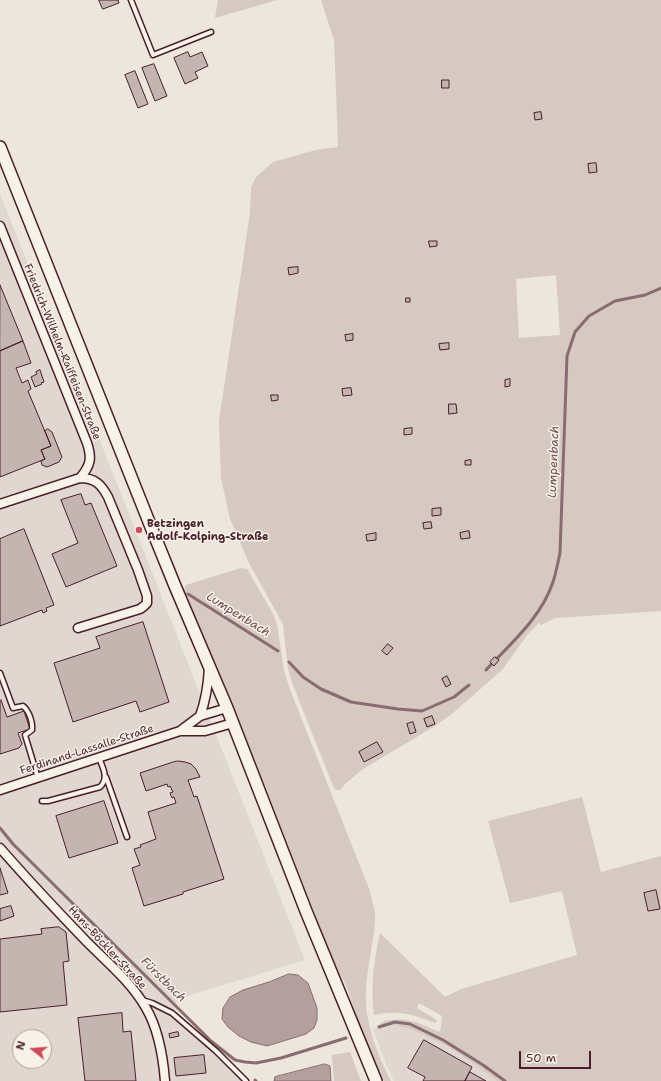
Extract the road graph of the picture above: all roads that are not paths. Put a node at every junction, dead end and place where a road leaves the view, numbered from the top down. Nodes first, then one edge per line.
1 (131, 0) edge
2 (211, 32) dead end
3 (0, 147) edge
4 (0, 226) edge
5 (80, 478) junction
6 (0, 504) edge
7 (78, 628) dead end
8 (209, 667) junction
9 (0, 673) edge
10 (227, 708) junction
11 (200, 716) junction
12 (233, 724) junction
13 (180, 732) junction
14 (99, 758) junction
15 (105, 775) junction
16 (38, 778) junction
17 (0, 790) edge
18 (42, 801) dead end
19 (127, 837) dead end
20 (0, 848) edge
21 (141, 1000) junction
22 (166, 1081) edge
23 (246, 1081) edge
24 (376, 1081) edge

1 - 2 lane
3 - 8 main road
4 - 5 street, Friedrich-Wilhelm-Raiffeisen-Straße
5 - 6 street
5 - 7 street
8 - 10 main road
8 - 11 street
9 - 16 lane
10 - 11 street, Ferdinand-Lassalle-Straße
10 - 12 main road
11 - 13 street, Ferdinand-Lassalle-Straße
12 - 13 street, Ferdinand-Lassalle-Straße
12 - 24 main road
13 - 14 street, Ferdinand-Lassalle-Straße
14 - 15 lane
14 - 16 street, Ferdinand-Lassalle-Straße
15 - 18 lane
15 - 19 lane
16 - 17 street, Ferdinand-Lassalle-Straße
20 - 21 street, Hans-Böckler-Straße
21 - 22 street, Hans-Böckler-Straße
21 - 23 lane

